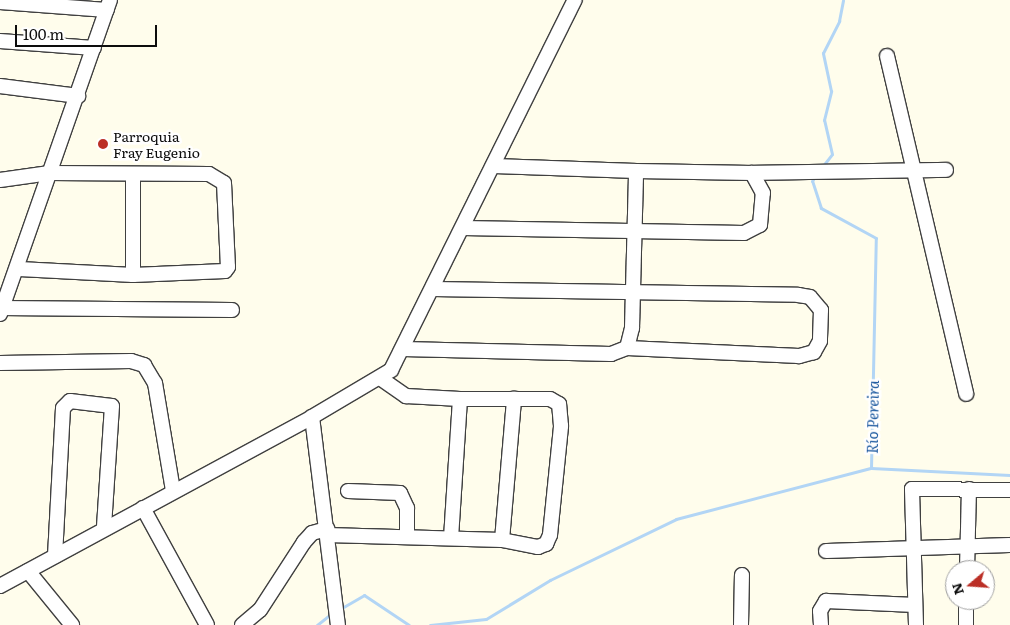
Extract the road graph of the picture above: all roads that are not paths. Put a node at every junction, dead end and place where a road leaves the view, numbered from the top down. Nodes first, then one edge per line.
1 (575, 0) edge
2 (0, 2) edge
3 (108, 5) edge
4 (0, 41) edge
5 (94, 48) junction
6 (887, 56) dead end
7 (0, 86) edge
8 (78, 96) junction
9 (494, 166) junction
10 (914, 170) junction
11 (946, 170) dead end
12 (636, 171) junction
13 (50, 173) junction
14 (752, 173) junction
15 (133, 174) junction
16 (0, 180) edge
17 (463, 228) junction
18 (635, 229) junction
19 (19, 269) junction
20 (133, 275) junction
21 (433, 289) junction
22 (632, 292) junction
23 (1, 310) edge
24 (232, 310) dead end
25 (627, 348) junction
26 (404, 349) junction
27 (0, 364) edge
28 (380, 378) junction
29 (966, 394) dead end
30 (460, 399) junction
31 (514, 399) junction
32 (312, 417) junction
33 (969, 489) junction
34 (1010, 490) edge
35 (173, 491) junction
36 (348, 491) dead end
37 (142, 508) junction
38 (104, 528) junction
39 (327, 532) junction
40 (407, 536) junction
41 (451, 538) junction
42 (502, 540) junction
43 (1010, 545) edge
44 (967, 546) junction
45 (911, 548) junction
46 (826, 551) dead end
47 (55, 556) junction
48 (967, 560) edge
49 (28, 572) junction
50 (742, 575) dead end
51 (0, 586) edge
52 (914, 605) junction
53 (966, 610) edge
54 (338, 624) edge
55 (72, 625) edge
56 (207, 625) edge
57 (242, 625) edge
58 (741, 625) edge
59 (821, 625) edge
60 (916, 625) edge
61 (966, 625) edge

1 - 9 street
2 - 3 street
3 - 5 street
4 - 5 street
5 - 8 street
6 - 10 street
7 - 8 street
8 - 13 street
9 - 12 street
9 - 17 street
10 - 11 street
10 - 14 street
10 - 29 street
12 - 14 street
12 - 18 street
13 - 15 street
13 - 16 street
13 - 19 street
14 - 18 street
15 - 20 street
15 - 20 street
17 - 18 street
17 - 21 street
18 - 22 street
19 - 20 street
19 - 23 street
21 - 22 street
21 - 26 street
22 - 25 street
22 - 25 street
23 - 24 street
25 - 26 street
26 - 28 street
27 - 35 street
28 - 30 street
28 - 32 street
30 - 31 street
30 - 41 street
31 - 42 street
31 - 42 street
32 - 35 street
32 - 39 street
33 - 34 street
33 - 44 street
33 - 45 street
35 - 37 street
36 - 40 street
37 - 38 street
37 - 56 street
38 - 47 street
38 - 47 street
39 - 40 street
39 - 54 street
39 - 57 street
40 - 41 street
41 - 42 street
43 - 44 street
44 - 45 street
44 - 48 street
45 - 46 street
45 - 52 street
47 - 49 street
49 - 51 street
49 - 55 street
50 - 58 street
52 - 59 street
52 - 60 street
53 - 61 street

